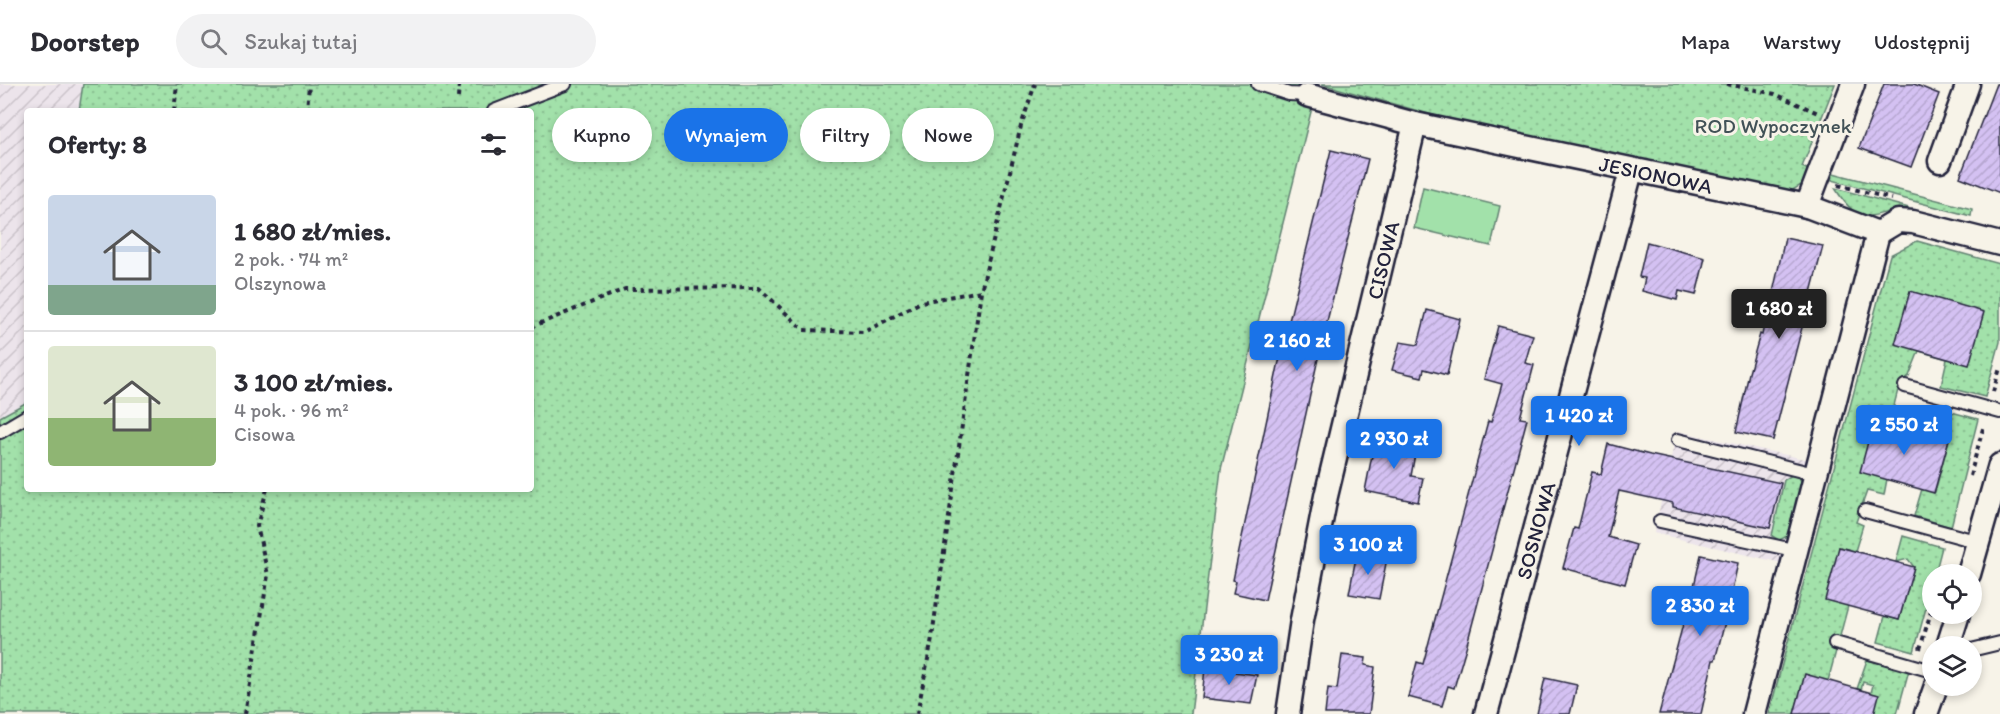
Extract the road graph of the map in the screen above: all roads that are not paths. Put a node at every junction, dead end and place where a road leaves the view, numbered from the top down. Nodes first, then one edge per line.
1 (564, 84) edge
2 (1258, 84) edge
3 (1853, 84) edge
4 (1968, 84) edge
5 (1306, 95) joint
6 (502, 108) edge
7 (1415, 124) junction
8 (1940, 161) dead end
9 (1631, 171) junction
10 (1807, 206) junction
11 (1878, 233) junction
12 (2000, 244) edge
13 (1905, 386) dead end
14 (1994, 411) edge
15 (24, 418) edge
16 (0, 432) edge
17 (1678, 440) dead end
18 (2000, 465) edge
19 (1818, 475) junction
20 (1997, 489) edge
21 (1865, 511) dead end
22 (1660, 521) dead end
23 (1979, 542) junction
24 (1798, 551) junction
25 (1972, 564) edge
26 (2000, 642) edge
27 (1835, 643) dead end
28 (1982, 647) edge
29 (1922, 668) edge
30 (1932, 696) edge
31 (1288, 714) edge
32 (1486, 714) edge
33 (1754, 714) edge
34 (1926, 714) edge

1 - 6 lane
2 - 5 lane
3 - 10 street
4 - 8 street
5 - 7 street, JESIONOWA
7 - 9 street, JESIONOWA
7 - 31 street, CISOWA
9 - 10 street, JESIONOWA
9 - 32 street, SOSNOWA
10 - 11 street, JESIONOWA
11 - 12 street
11 - 19 street
13 - 14 lane
15 - 16 lane
17 - 19 lane
18 - 20 street
19 - 24 street
20 - 23 street
21 - 23 lane
22 - 24 lane
23 - 25 street
24 - 33 street
26 - 28 lane
27 - 29 lane
30 - 34 street

